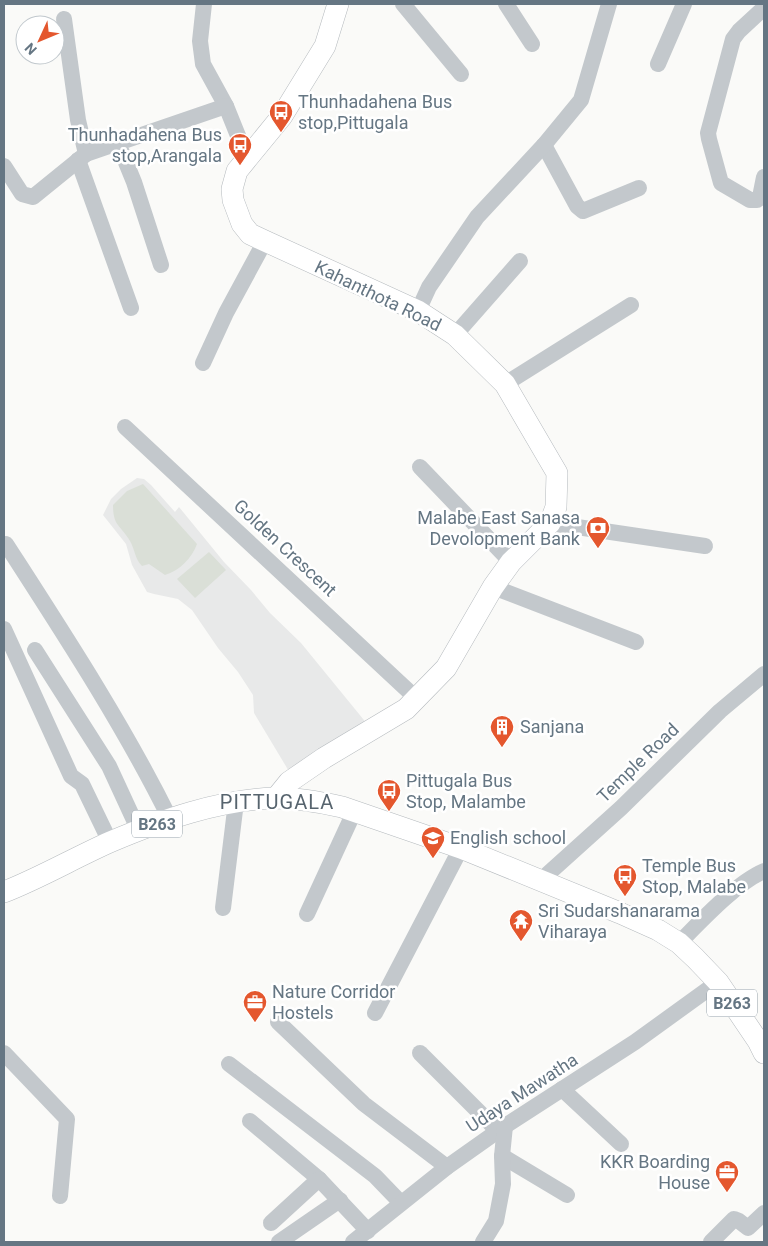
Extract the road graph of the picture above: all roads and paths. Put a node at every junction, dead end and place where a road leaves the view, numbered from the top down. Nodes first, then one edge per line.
1 (204, 4) edge
2 (338, 4) edge
3 (403, 4) edge
4 (506, 4) edge
5 (609, 4) edge
6 (684, 4) edge
7 (764, 8) edge
8 (65, 26) edge
9 (532, 44) dead end
10 (658, 64) dead end
11 (461, 74) dead end
12 (226, 106) junction
13 (118, 143) junction
14 (544, 145) junction
15 (82, 157) junction
16 (247, 158) junction
17 (4, 166) edge
18 (764, 177) edge
19 (639, 188) dead end
20 (265, 242) junction
21 (520, 261) dead end
22 (161, 265) dead end
23 (632, 304) dead end
24 (131, 308) dead end
25 (418, 311) junction
26 (455, 335) junction
27 (203, 363) dead end
28 (506, 384) junction
29 (125, 427) dead end
30 (420, 467) dead end
31 (550, 523) junction
32 (6, 544) dead end
33 (705, 546) dead end
34 (511, 562) junction
35 (493, 587) junction
36 (4, 629) edge
37 (636, 642) dead end
38 (35, 650) dead end
39 (764, 674) edge
40 (417, 699) junction
41 (276, 798) junction
42 (236, 802) junction
43 (355, 810) junction
44 (170, 819) junction
45 (139, 831) junction
46 (110, 842) junction
47 (461, 848) junction
48 (764, 871) edge
49 (540, 881) junction
50 (4, 892) edge
51 (222, 908) dead end
52 (307, 914) dead end
53 (679, 943) junction
54 (718, 982) junction
55 (375, 1013) dead end
56 (278, 1022) dead end
57 (4, 1053) edge
58 (420, 1053) dead end
59 (764, 1053) edge
60 (229, 1064) dead end
61 (562, 1089) junction
62 (250, 1121) dead end
63 (502, 1129) junction
64 (621, 1144) dead end
65 (502, 1156) junction
66 (447, 1167) junction
67 (319, 1179) junction
68 (567, 1195) dead end
69 (60, 1196) dead end
70 (340, 1200) junction
71 (401, 1203) junction
72 (764, 1213) edge
73 (271, 1223) dead end
74 (368, 1231) junction
75 (751, 1235) edge
76 (279, 1242) edge
77 (353, 1242) edge
78 (483, 1242) edge
79 (711, 1242) edge

1 - 12 street
2 - 16 main road, Kahanthota Road
3 - 11 street
4 - 9 street
5 - 14 street
6 - 10 street
7 - 18 street
8 - 15 street
12 - 13 street
12 - 16 street
13 - 15 street
13 - 22 street
14 - 19 street
14 - 25 street
15 - 17 street
15 - 24 street
16 - 20 main road, Kahanthota Road
20 - 25 main road, Kahanthota Road
20 - 27 street
21 - 26 street
23 - 28 street
25 - 26 main road, Kahanthota Road
26 - 28 main road, Kahanthota Road
28 - 31 main road, Kahanthota Road
29 - 40 street, Golden Crescent
30 - 34 street
31 - 33 street
31 - 34 main road
32 - 44 street
34 - 35 main road
35 - 37 street
35 - 40 main road
36 - 46 street
38 - 45 street
39 - 49 street, Temple Road
40 - 41 main road
41 - 42 main road, B263
41 - 43 main road, B263
42 - 44 main road, B263
42 - 51 street
43 - 47 main road, B263
43 - 52 street
44 - 45 main road, B263
45 - 46 main road, B263
46 - 50 main road, B263
47 - 49 main road, B263
47 - 55 street
48 - 53 street
49 - 53 main road, B263
53 - 54 main road, B263
54 - 59 main road, B263
54 - 61 street, Udaya Mawatha
56 - 66 street
57 - 69 street
58 - 63 street
60 - 71 street
61 - 63 street, Udaya Mawatha
61 - 64 street
62 - 67 street
63 - 65 street
63 - 66 street, Udaya Mawatha
65 - 68 street
65 - 78 street
66 - 71 street, Udaya Mawatha
67 - 70 street
67 - 73 street
70 - 74 street
70 - 76 street
71 - 74 street, Udaya Mawatha
72 - 75 street
74 - 77 street, Udaya Mawatha
75 - 79 street

